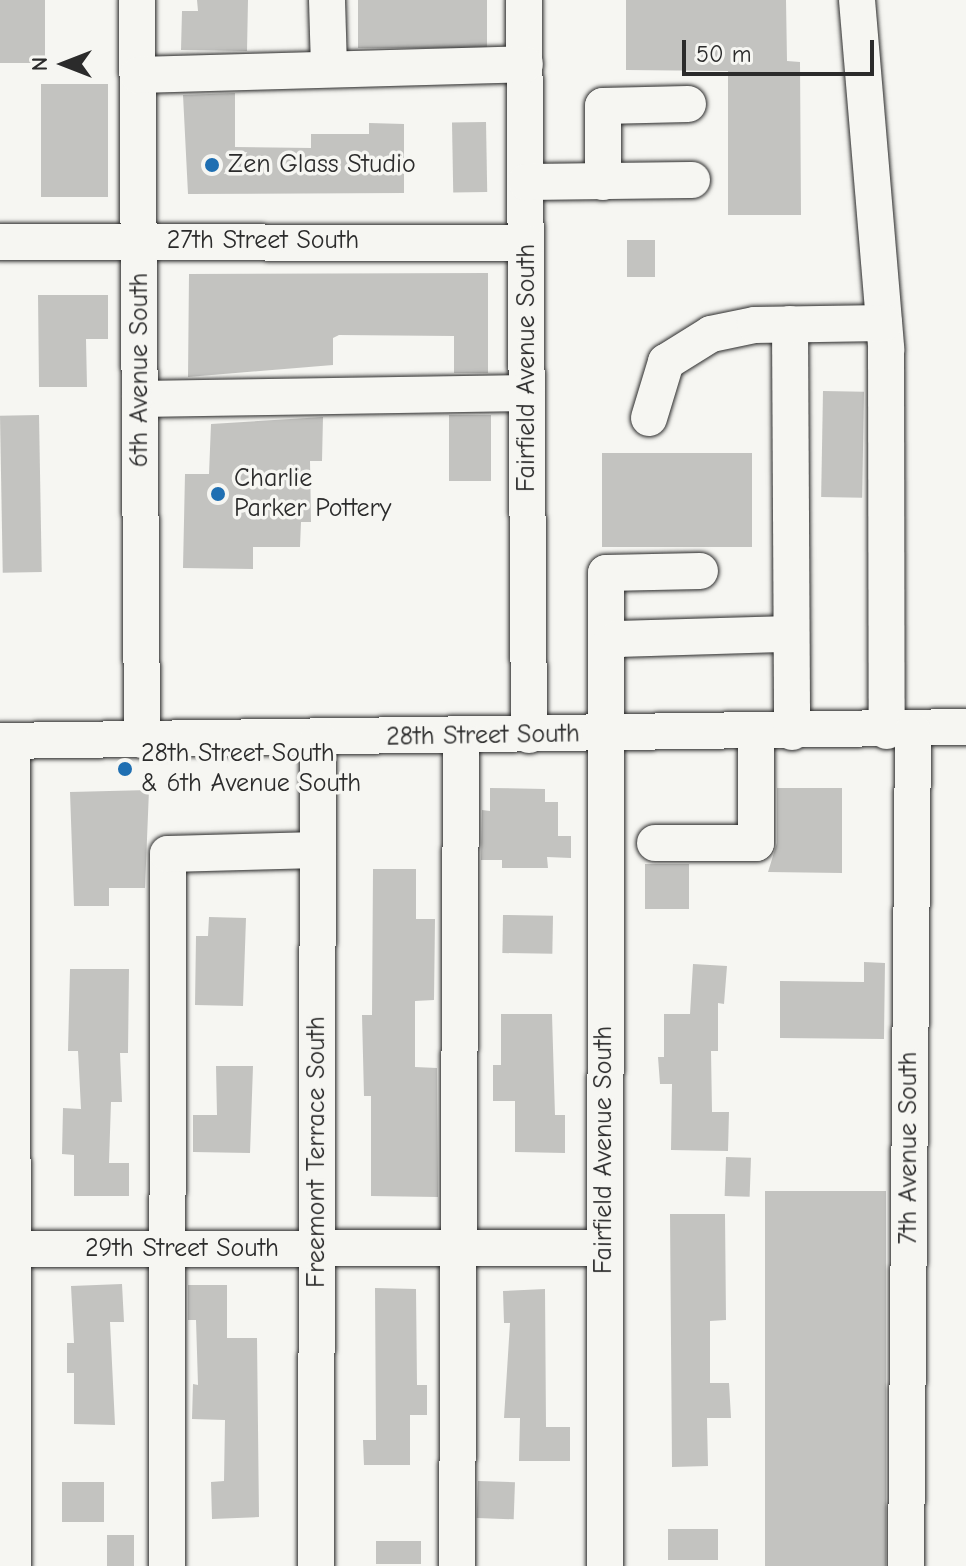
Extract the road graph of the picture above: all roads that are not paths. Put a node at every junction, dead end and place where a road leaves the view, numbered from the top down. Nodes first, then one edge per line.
1 (137, 0) edge
2 (327, 0) edge
3 (524, 0) edge
4 (857, 0) edge
5 (525, 64) junction
6 (329, 66) junction
7 (138, 75) junction
8 (688, 104) dead end
9 (692, 180) dead end
10 (526, 182) junction
11 (603, 182) junction
12 (139, 240) junction
13 (0, 242) edge
14 (526, 243) junction
15 (884, 323) junction
16 (790, 324) junction
17 (527, 393) junction
18 (140, 399) junction
19 (649, 418) dead end
20 (700, 571) dead end
21 (790, 634) junction
22 (606, 649) junction
23 (966, 727) edge
24 (900, 731) junction
25 (792, 732) junction
26 (756, 733) junction
27 (604, 734) junction
28 (529, 735) junction
29 (461, 736) junction
30 (318, 738) junction
31 (142, 740) junction
32 (6, 741) edge
33 (655, 843) dead end
34 (318, 850) junction
35 (604, 1248) junction
36 (7, 1249) edge
37 (165, 1249) junction
38 (317, 1249) junction
39 (460, 1249) junction
40 (13, 1566) edge
41 (167, 1566) edge
42 (316, 1566) edge
43 (457, 1566) edge
44 (605, 1566) edge
45 (906, 1566) edge

1 - 7 street, 6th Avenue South
2 - 6 street
3 - 5 street, Fairfield Avenue South
4 - 15 street, 7th Avenue South
5 - 6 street
5 - 10 street, Fairfield Avenue South
6 - 7 street
7 - 12 street, 6th Avenue South
8 - 11 street
9 - 11 street
10 - 11 street
10 - 14 street, Fairfield Avenue South
12 - 13 street, 27th Street South
12 - 14 street, 27th Street South
12 - 18 street, 6th Avenue South
14 - 17 street, Fairfield Avenue South
15 - 16 street
15 - 24 street, 7th Avenue South
16 - 19 street
16 - 21 street
17 - 18 street
17 - 28 street, Fairfield Avenue South
18 - 31 street, 6th Avenue South
20 - 22 street, Fairfield Avenue South
21 - 22 street
21 - 25 street
22 - 27 street, Fairfield Avenue South
23 - 24 street, 28th Street South
24 - 25 street, 28th Street South
24 - 45 street, 7th Avenue South
25 - 26 street, 28th Street South
26 - 27 street, 28th Street South
26 - 33 street
27 - 28 street, 28th Street South
27 - 35 street, Fairfield Avenue South
28 - 29 street, 28th Street South
29 - 30 street, 28th Street South
29 - 39 street
30 - 31 street, 28th Street South
30 - 34 street, Freemont Terrace South
31 - 32 street, 28th Street South
32 - 36 street
34 - 37 street
34 - 38 street, Freemont Terrace South
35 - 39 street, 29th Street South
35 - 44 street, Fairfield Avenue South
36 - 37 street, 29th Street South
36 - 40 street
37 - 38 street, 29th Street South
37 - 41 street
38 - 39 street, 29th Street South
38 - 42 street, Freemont Terrace South
39 - 43 street

